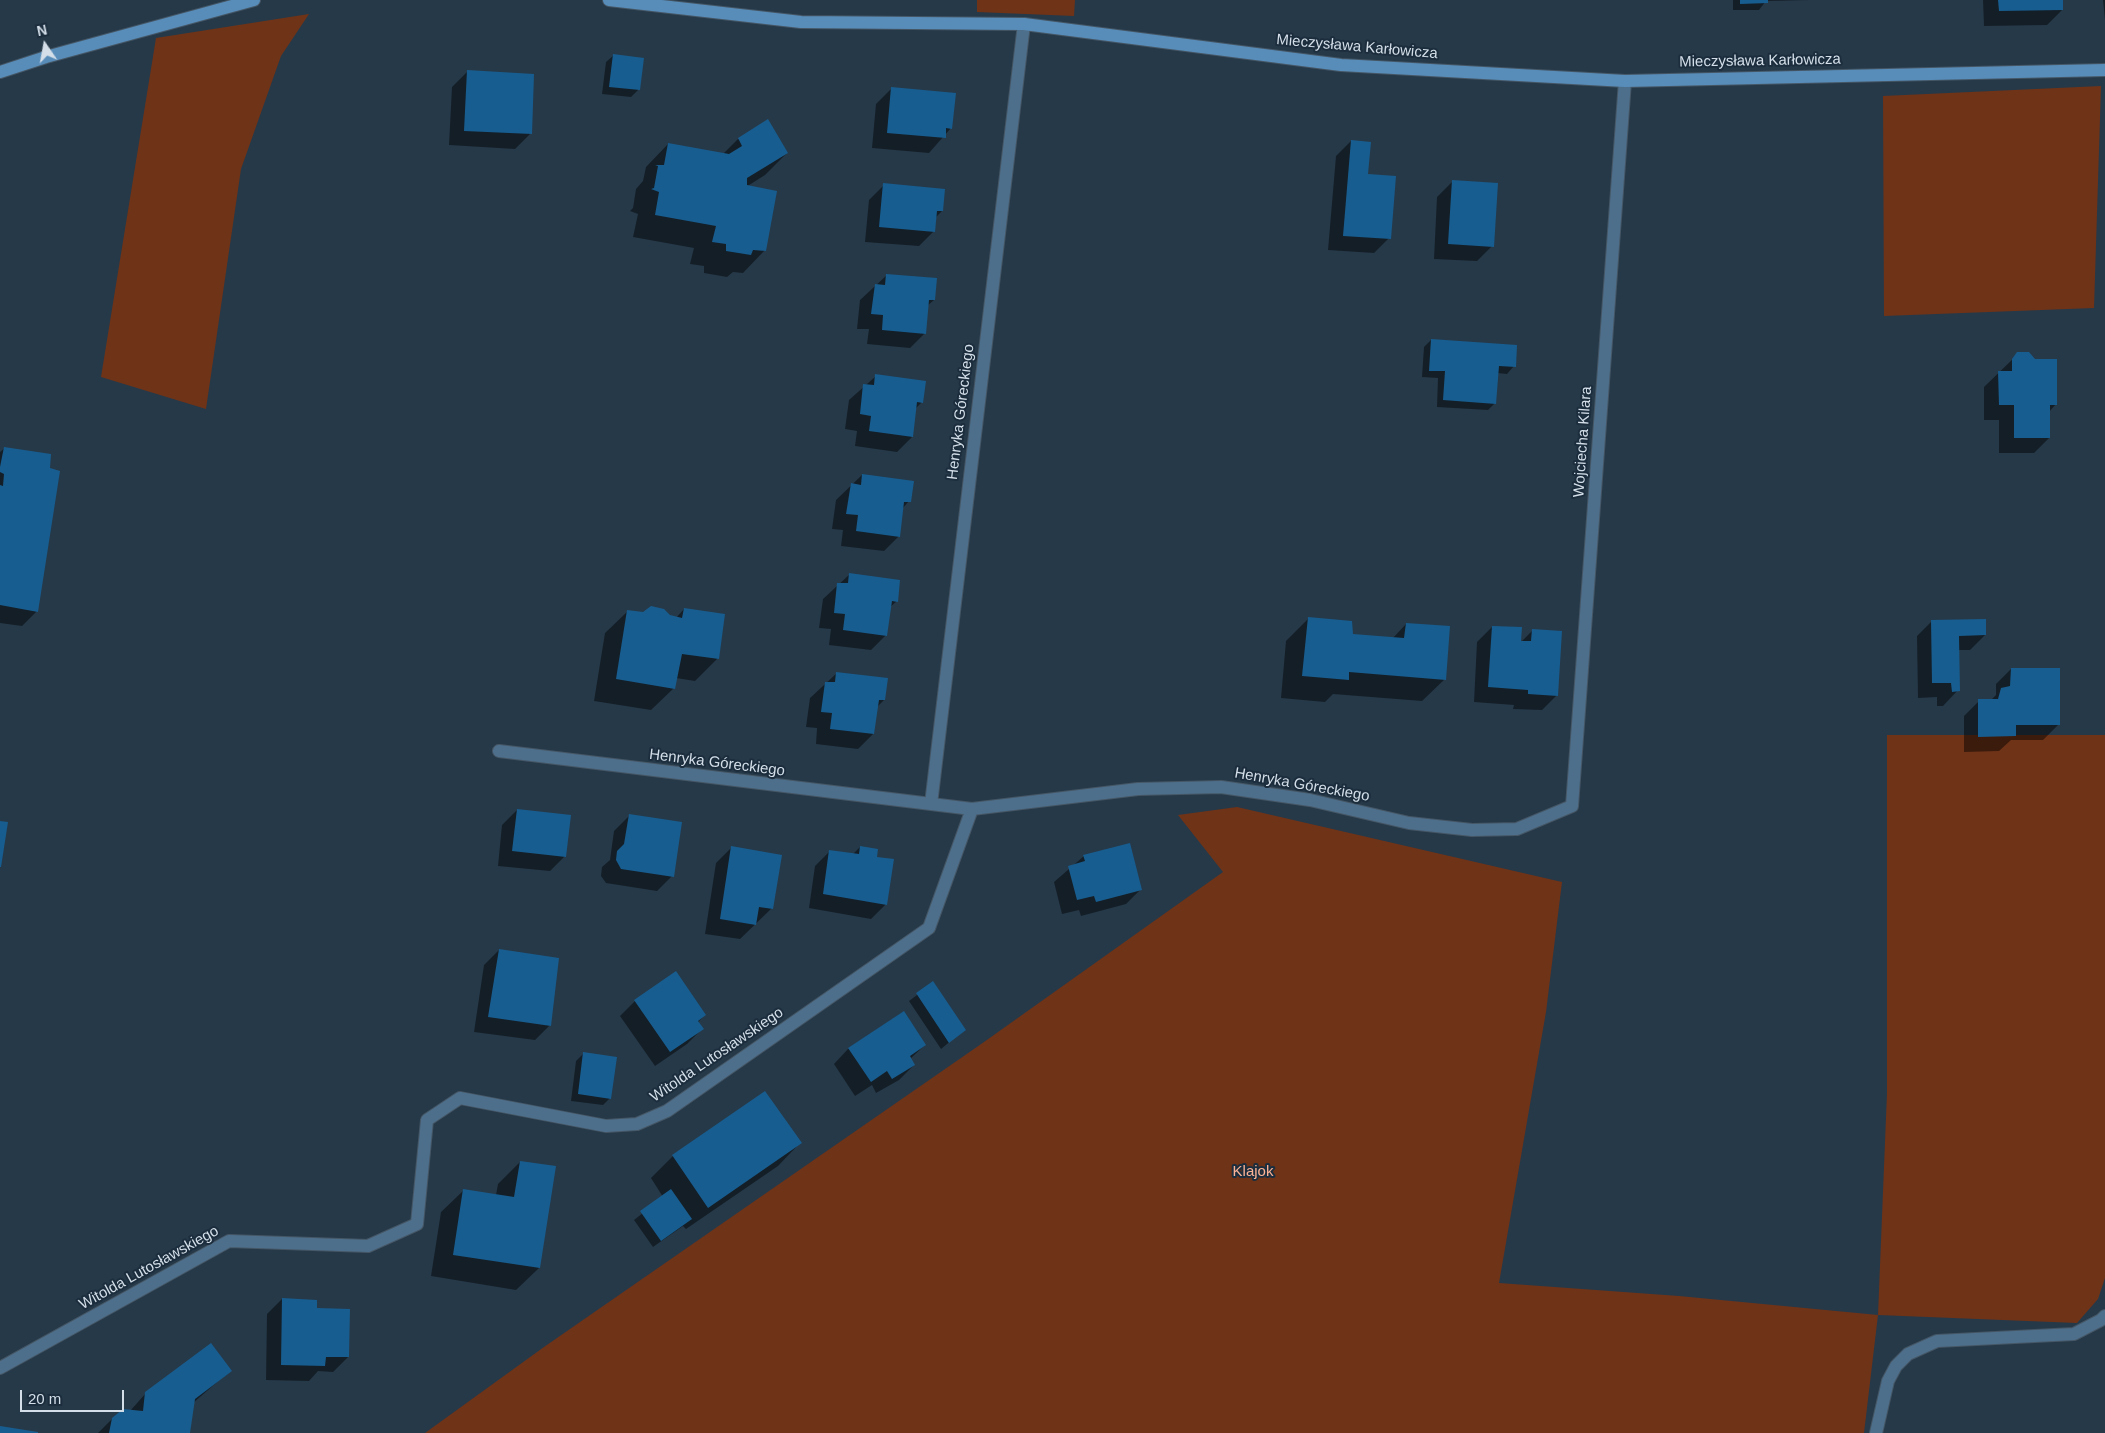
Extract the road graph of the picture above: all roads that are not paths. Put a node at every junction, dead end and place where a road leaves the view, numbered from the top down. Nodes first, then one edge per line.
1 (254, 0) edge
2 (609, 0) edge
3 (1024, 24) junction
4 (2105, 70) edge
5 (0, 72) edge
6 (1625, 81) junction
7 (499, 752) dead end
8 (932, 804) junction
9 (1572, 806) joint
10 (972, 809) junction
11 (2105, 1316) edge
12 (0, 1368) edge
13 (1876, 1433) edge

1 - 5 street
2 - 3 street, Mieczysława Karłowicza
3 - 6 street, Mieczysława Karłowicza
3 - 8 street, Henryka Góreckiego
4 - 6 street, Mieczysława Karłowicza
6 - 9 street, Wojciecha Kilara
7 - 8 street, Henryka Góreckiego
8 - 10 street, Henryka Góreckiego
9 - 10 street, Henryka Góreckiego
10 - 12 street, Witolda Lutosławskiego
11 - 13 street

